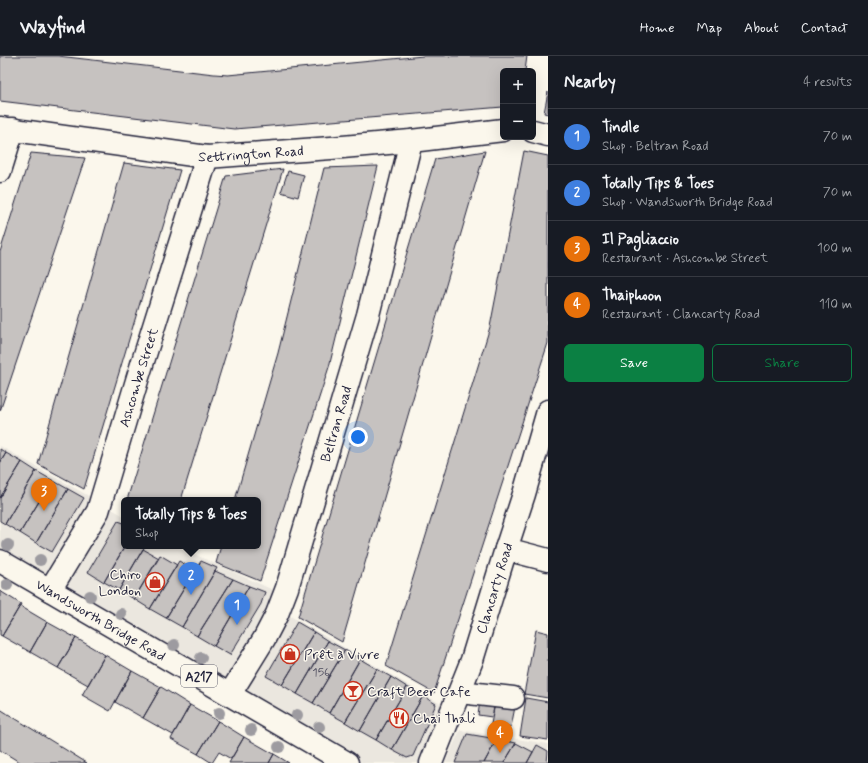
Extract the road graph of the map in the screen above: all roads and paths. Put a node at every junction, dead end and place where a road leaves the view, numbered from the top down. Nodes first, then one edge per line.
1 (6, 128) edge
2 (500, 130) edge
3 (536, 132) edge
4 (548, 135) edge
5 (411, 141) junction
6 (207, 157) junction
7 (0, 171) edge
8 (548, 411) edge
9 (506, 549) junction
10 (548, 560) edge
11 (0, 561) edge
12 (50, 590) junction
13 (460, 692) junction
14 (230, 694) junction
15 (513, 698) dead end
16 (347, 763) edge
17 (431, 763) edge

1 - 6 street, Settrington Road
1 - 7 street
2 - 5 street, Settrington Road
3 - 4 street
5 - 6 street, Settrington Road
5 - 14 street, Beltran Road
6 - 12 street, Ashcombe Street
8 - 9 street, Clancarty Road
9 - 10 street
9 - 13 street, Clancarty Road
11 - 12 street, Wandsworth Bridge Road / A217
12 - 14 street, Wandsworth Bridge Road / A217
13 - 15 street
13 - 17 street, Clancarty Road
14 - 16 street, Wandsworth Bridge Road / A217

